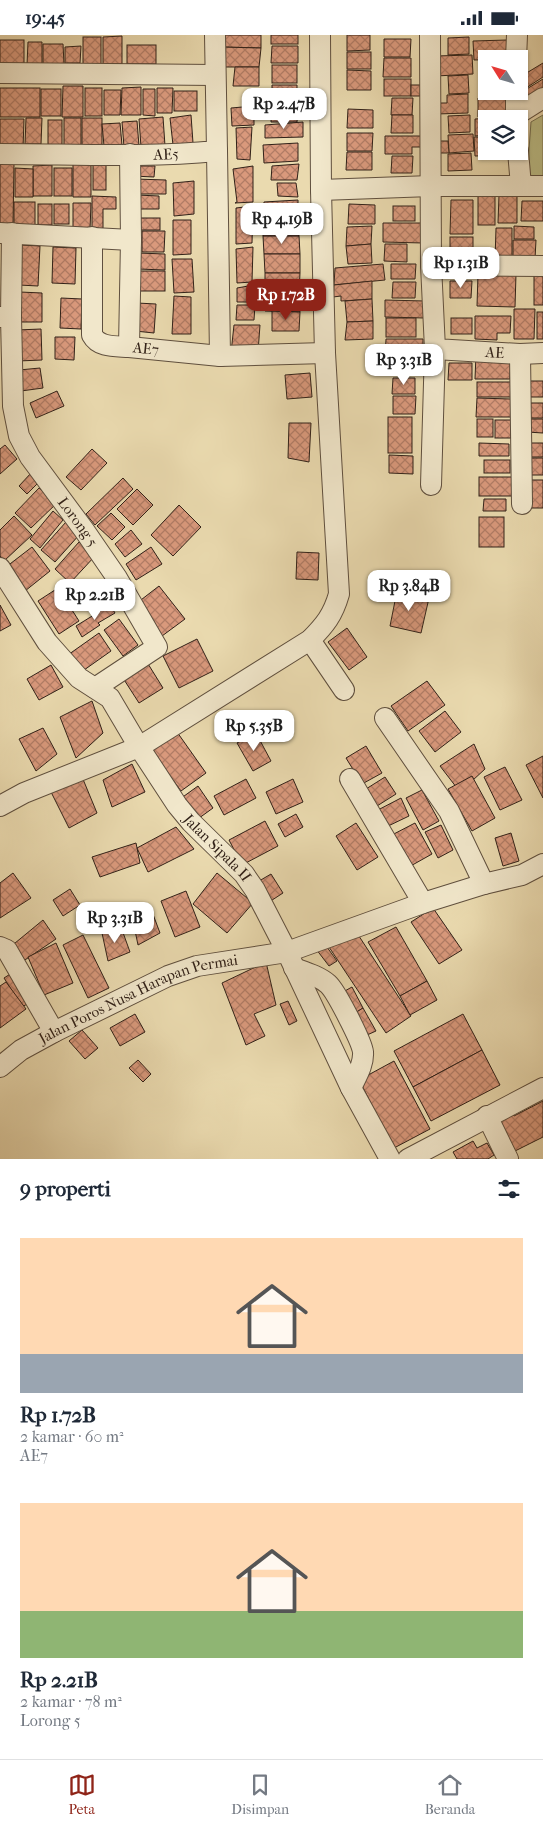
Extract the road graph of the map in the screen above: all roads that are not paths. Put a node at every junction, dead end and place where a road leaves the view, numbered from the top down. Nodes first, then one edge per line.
1 (215, 35) edge
2 (320, 35) edge
3 (430, 35) edge
4 (517, 35) edge
5 (516, 50) edge
6 (0, 73) edge
7 (215, 75) junction
8 (543, 98) edge
9 (526, 110) edge
10 (217, 151) junction
11 (0, 154) edge
12 (130, 154) junction
13 (519, 160) edge
14 (432, 186) junction
15 (520, 186) junction
16 (543, 186) edge
17 (321, 190) junction
18 (6, 233) edge
19 (92, 237) junction
20 (131, 241) junction
21 (431, 265) junction
22 (543, 266) edge
23 (5, 317) edge
24 (129, 347) junction
25 (434, 349) junction
26 (325, 353) junction
27 (520, 353) junction
28 (543, 353) edge
29 (220, 356) junction
30 (431, 485) dead end
31 (522, 504) dead end
32 (0, 568) edge
33 (310, 640) junction
34 (95, 688) junction
35 (344, 690) dead end
36 (385, 717) dead end
37 (139, 747) junction
38 (350, 779) dead end
39 (0, 806) edge
40 (543, 863) edge
41 (484, 884) junction
42 (423, 903) junction
43 (0, 947) edge
44 (290, 960) junction
45 (54, 1031) junction
46 (0, 1067) edge
47 (543, 1087) edge
48 (351, 1088) junction
49 (486, 1116) junction
50 (390, 1159) edge
51 (408, 1159) edge
52 (508, 1159) edge

1 - 7 street
2 - 17 street
3 - 14 street
4 - 5 street
6 - 7 street
7 - 10 street
8 - 9 street
10 - 12 street, AE5
10 - 29 street
11 - 12 street, AE5
12 - 20 street, AE7
13 - 15 street
14 - 15 street
14 - 17 street
14 - 21 street
15 - 16 street
17 - 26 street
18 - 19 street
18 - 23 street
19 - 20 street
19 - 24 street
20 - 24 street, AE7
21 - 22 street
21 - 25 street
23 - 34 street, Lorong 5
24 - 29 street, AE7
25 - 27 street, AE
25 - 30 street
26 - 29 street, AE7
26 - 33 street
27 - 28 street, AE
27 - 31 street, AE
32 - 34 street, Jalan Sipala II
33 - 35 street
33 - 37 street
34 - 37 street, Jalan Sipala II
36 - 41 street
37 - 39 street
37 - 44 street, Jalan Sipala II
38 - 42 street
40 - 41 street, Jalan Poros Nusa Harapan Permai
41 - 42 street, Jalan Poros Nusa Harapan Permai
42 - 44 street, Jalan Poros Nusa Harapan Permai
43 - 45 street
44 - 45 street, Jalan Poros Nusa Harapan Permai
44 - 48 street, Jalan Sipala II
44 - 48 street
45 - 46 street, Jalan Poros Nusa Harapan Permai
47 - 49 street
48 - 50 street, Jalan Sipala II
49 - 51 street
49 - 52 street

